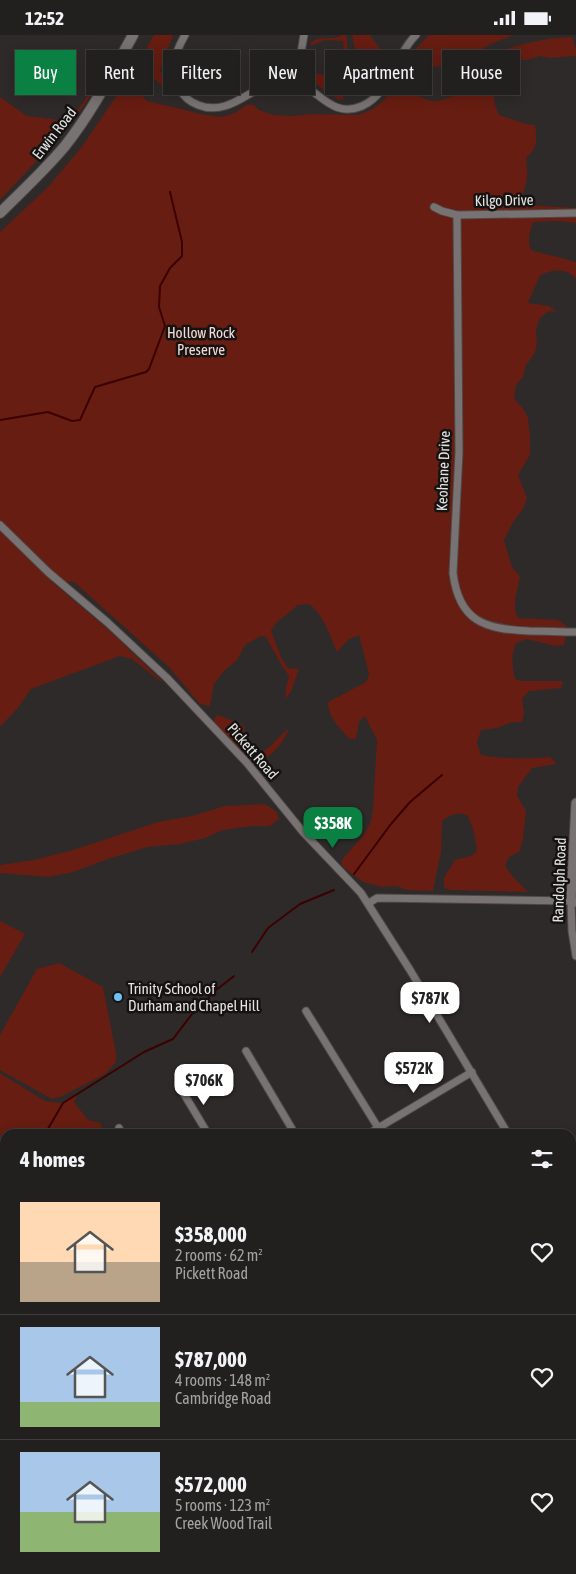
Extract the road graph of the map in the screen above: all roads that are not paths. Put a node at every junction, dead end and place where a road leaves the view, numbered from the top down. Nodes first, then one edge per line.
1 (133, 35) edge
2 (185, 35) edge
3 (304, 35) edge
4 (416, 35) edge
5 (301, 50) edge
6 (250, 94) edge
7 (314, 95) edge
8 (434, 207) dead end
9 (0, 213) edge
10 (576, 213) edge
11 (457, 215) junction
12 (0, 525) edge
13 (576, 632) edge
14 (576, 803) edge
15 (576, 808) edge
16 (574, 901) edge
17 (369, 903) junction
18 (576, 956) edge
19 (306, 1011) dead end
20 (246, 1051) dead end
21 (472, 1072) junction
22 (181, 1089) dead end
23 (205, 1129) edge
24 (292, 1129) edge
25 (379, 1129) edge
26 (383, 1129) edge
27 (505, 1129) edge

1 - 9 main road, Erwin Road
2 - 6 street
3 - 5 street
4 - 7 street
8 - 11 street, Kilgo Drive
10 - 11 street, Kilgo Drive
11 - 13 street, Keohane Drive
12 - 17 street, Pickett Road
14 - 15 street, Randolph Road
15 - 16 street, Randolph Road
16 - 17 street
16 - 18 street, Randolph Road
17 - 21 street, Pickett Road
19 - 25 street
20 - 24 street
21 - 26 street
21 - 27 street, Pickett Road
22 - 23 street

